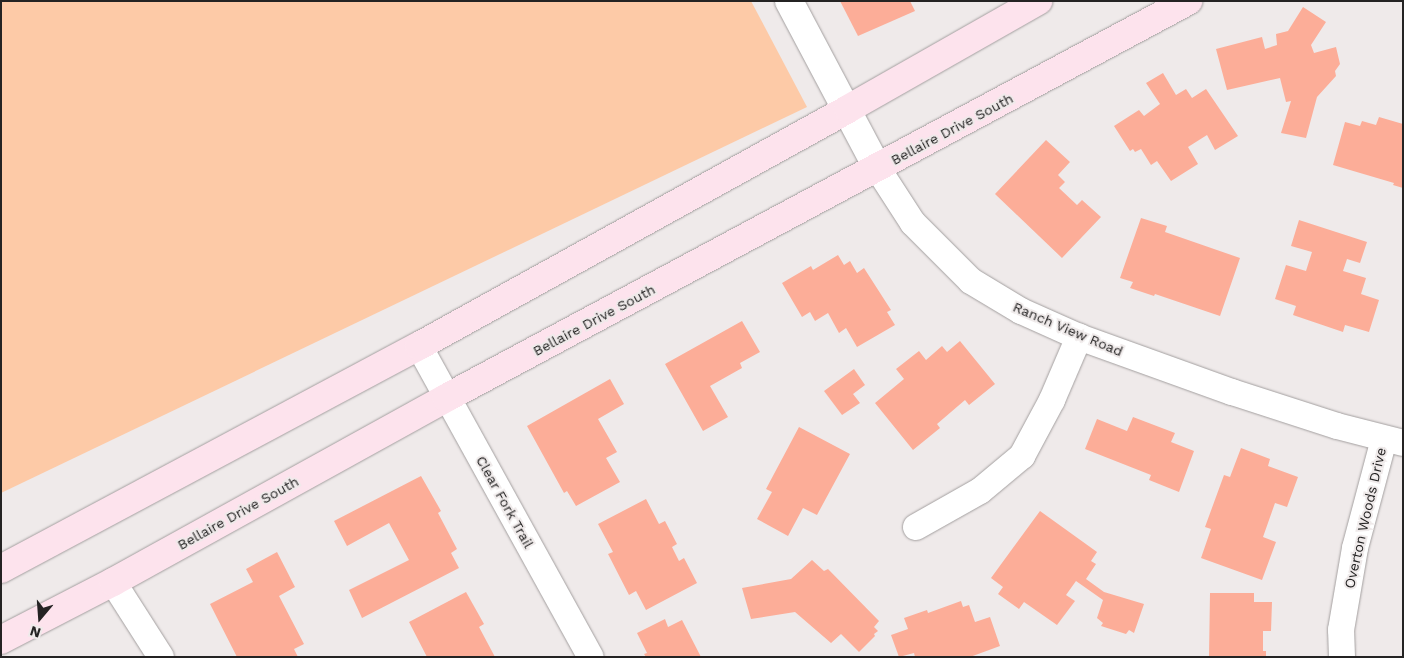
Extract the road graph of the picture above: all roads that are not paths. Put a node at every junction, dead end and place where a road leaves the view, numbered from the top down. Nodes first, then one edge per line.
1 (789, 1) edge
2 (1038, 1) edge
3 (1188, 1) edge
4 (848, 109) junction
5 (878, 169) junction
6 (1079, 337) junction
7 (419, 346) junction
8 (446, 398) junction
9 (1393, 441) edge
10 (916, 527) dead end
11 (1, 569) edge
12 (113, 582) junction
13 (1, 640) edge
14 (161, 657) edge
15 (591, 657) edge
16 (1342, 657) edge

1 - 4 street, Ranch View Road
2 - 4 main road
3 - 5 main road, Bellaire Drive South
4 - 5 street, Ranch View Road
4 - 7 main road
5 - 6 street, Ranch View Road
5 - 8 main road, Bellaire Drive South
6 - 9 street, Ranch View Road
6 - 10 street
7 - 8 street, Clear Fork Trail
7 - 11 main road
8 - 12 main road, Bellaire Drive South
8 - 15 street, Clear Fork Trail
9 - 16 street, Overton Woods Drive
12 - 13 main road, Bellaire Drive South
12 - 14 street

